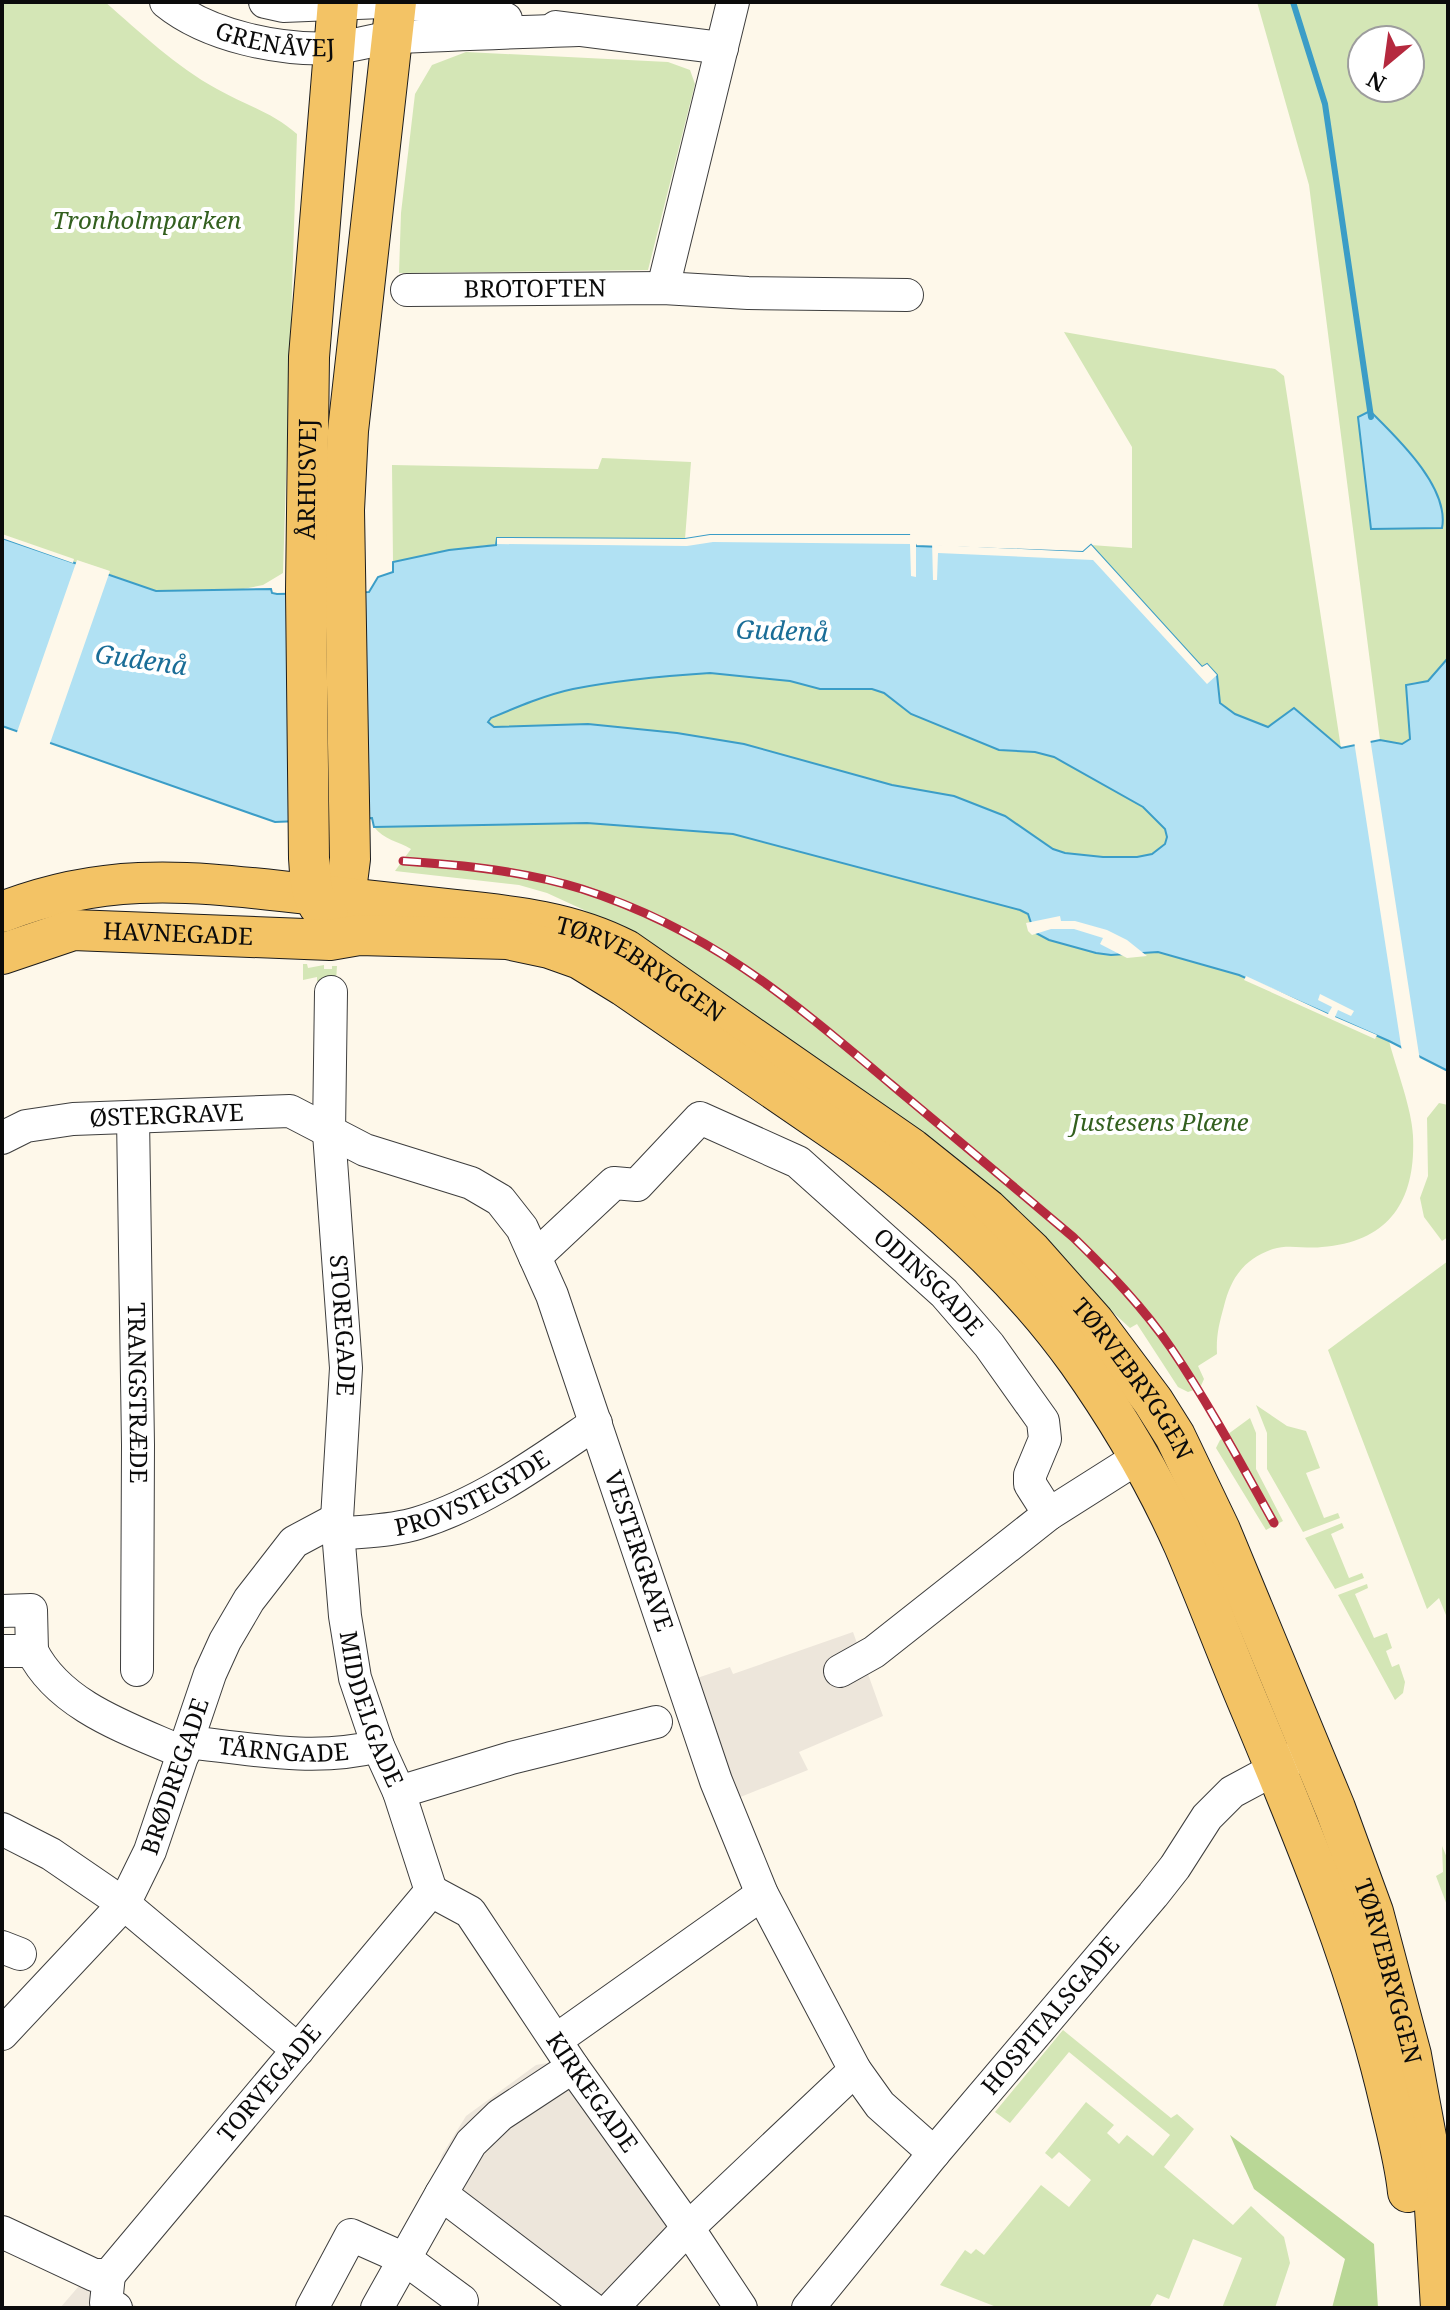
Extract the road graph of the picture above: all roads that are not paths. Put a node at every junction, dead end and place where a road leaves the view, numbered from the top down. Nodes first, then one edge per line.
1 (166, 2) edge
2 (265, 2) edge
3 (733, 2) edge
4 (338, 4) edge
5 (393, 11) edge
6 (335, 48) junction
7 (722, 48) junction
8 (663, 288) junction
9 (407, 290) dead end
10 (907, 295) dead end
11 (336, 911) junction
12 (2, 912) edge
13 (2, 954) edge
14 (331, 992) dead end
15 (133, 1117) junction
16 (329, 1133) junction
17 (2, 1138) edge
18 (535, 1257) junction
19 (596, 1423) junction
20 (1139, 1457) junction
21 (1049, 1514) junction
22 (337, 1527) junction
23 (2, 1611) edge
24 (17, 1651) edge
25 (137, 1670) dead end
26 (840, 1671) dead end
27 (676, 1716) junction
28 (378, 1746) junction
29 (186, 1748) junction
30 (1311, 1750) junction
31 (1275, 1768) junction
32 (399, 1792) junction
33 (2, 1829) edge
34 (431, 1891) junction
35 (762, 1894) junction
36 (124, 1904) junction
37 (2, 2034) edge
38 (556, 2040) junction
39 (298, 2050) junction
40 (573, 2067) junction
41 (855, 2070) junction
42 (934, 2153) junction
43 (441, 2194) junction
44 (688, 2228) junction
45 (2, 2232) edge
46 (405, 2259) junction
47 (108, 2298) edge
48 (462, 2301) dead end
49 (312, 2308) edge
50 (377, 2308) edge
51 (591, 2308) edge
52 (612, 2308) edge
53 (741, 2308) edge
54 (808, 2308) edge
55 (1416, 2308) edge
56 (1441, 2308) edge

1 - 6 street, GRENÅVEJ
2 - 4 street, GRENÅVEJ
3 - 7 street
4 - 5 street, GRENÅVEJ
4 - 6 main road, ÅRHUSVEJ
5 - 6 street, GRENÅVEJ
5 - 7 street
5 - 11 main road, ÅRHUSVEJ
6 - 11 main road, ÅRHUSVEJ
7 - 8 street
8 - 9 street, BROTOFTEN
8 - 10 street, BROTOFTEN
11 - 12 main road, HAVNEGADE
11 - 13 main road, HAVNEGADE
11 - 20 main road, TØRVEBRYGGEN
11 - 30 main road, TØRVEBRYGGEN
14 - 16 street, STOREGADE
15 - 16 street, ØSTERGRAVE
15 - 17 street, ØSTERGRAVE
15 - 25 street, TRANGSTRÆDE
16 - 18 street, VESTERGRAVE
16 - 22 street, STOREGADE
18 - 19 street, VESTERGRAVE
18 - 21 street, ODINSGADE
19 - 22 street, PROVSTEGYDE
19 - 27 street, VESTERGRAVE
20 - 21 street
20 - 31 main road, TØRVEBRYGGEN
21 - 26 street
22 - 28 street, MIDDELGADE
22 - 29 street, BRØDREGADE
23 - 24 street
24 - 29 street, TÅRNGADE
27 - 32 street
27 - 35 street, VESTERGRAVE
28 - 29 street, TÅRNGADE
28 - 32 street, MIDDELGADE
29 - 36 street, BRØDREGADE
30 - 31 street, HOSPITALSGADE
30 - 56 main road, TØRVEBRYGGEN
31 - 42 street, HOSPITALSGADE
31 - 55 main road, TØRVEBRYGGEN
32 - 34 street, MIDDELGADE
33 - 36 street
34 - 38 street, KIRKEGADE
34 - 39 street, TORVEGADE
35 - 38 street
35 - 41 street, VESTERGRAVE
36 - 37 street, BRØDREGADE
36 - 39 street
38 - 40 street, KIRKEGADE
39 - 47 street, TORVEGADE
40 - 43 street
40 - 44 street, KIRKEGADE
41 - 42 street, VESTERGRAVE
41 - 44 street
42 - 54 street, HOSPITALSGADE
43 - 46 street
43 - 51 street
44 - 52 street
44 - 53 street, KIRKEGADE
45 - 47 street
46 - 48 street
46 - 49 street
46 - 50 street

